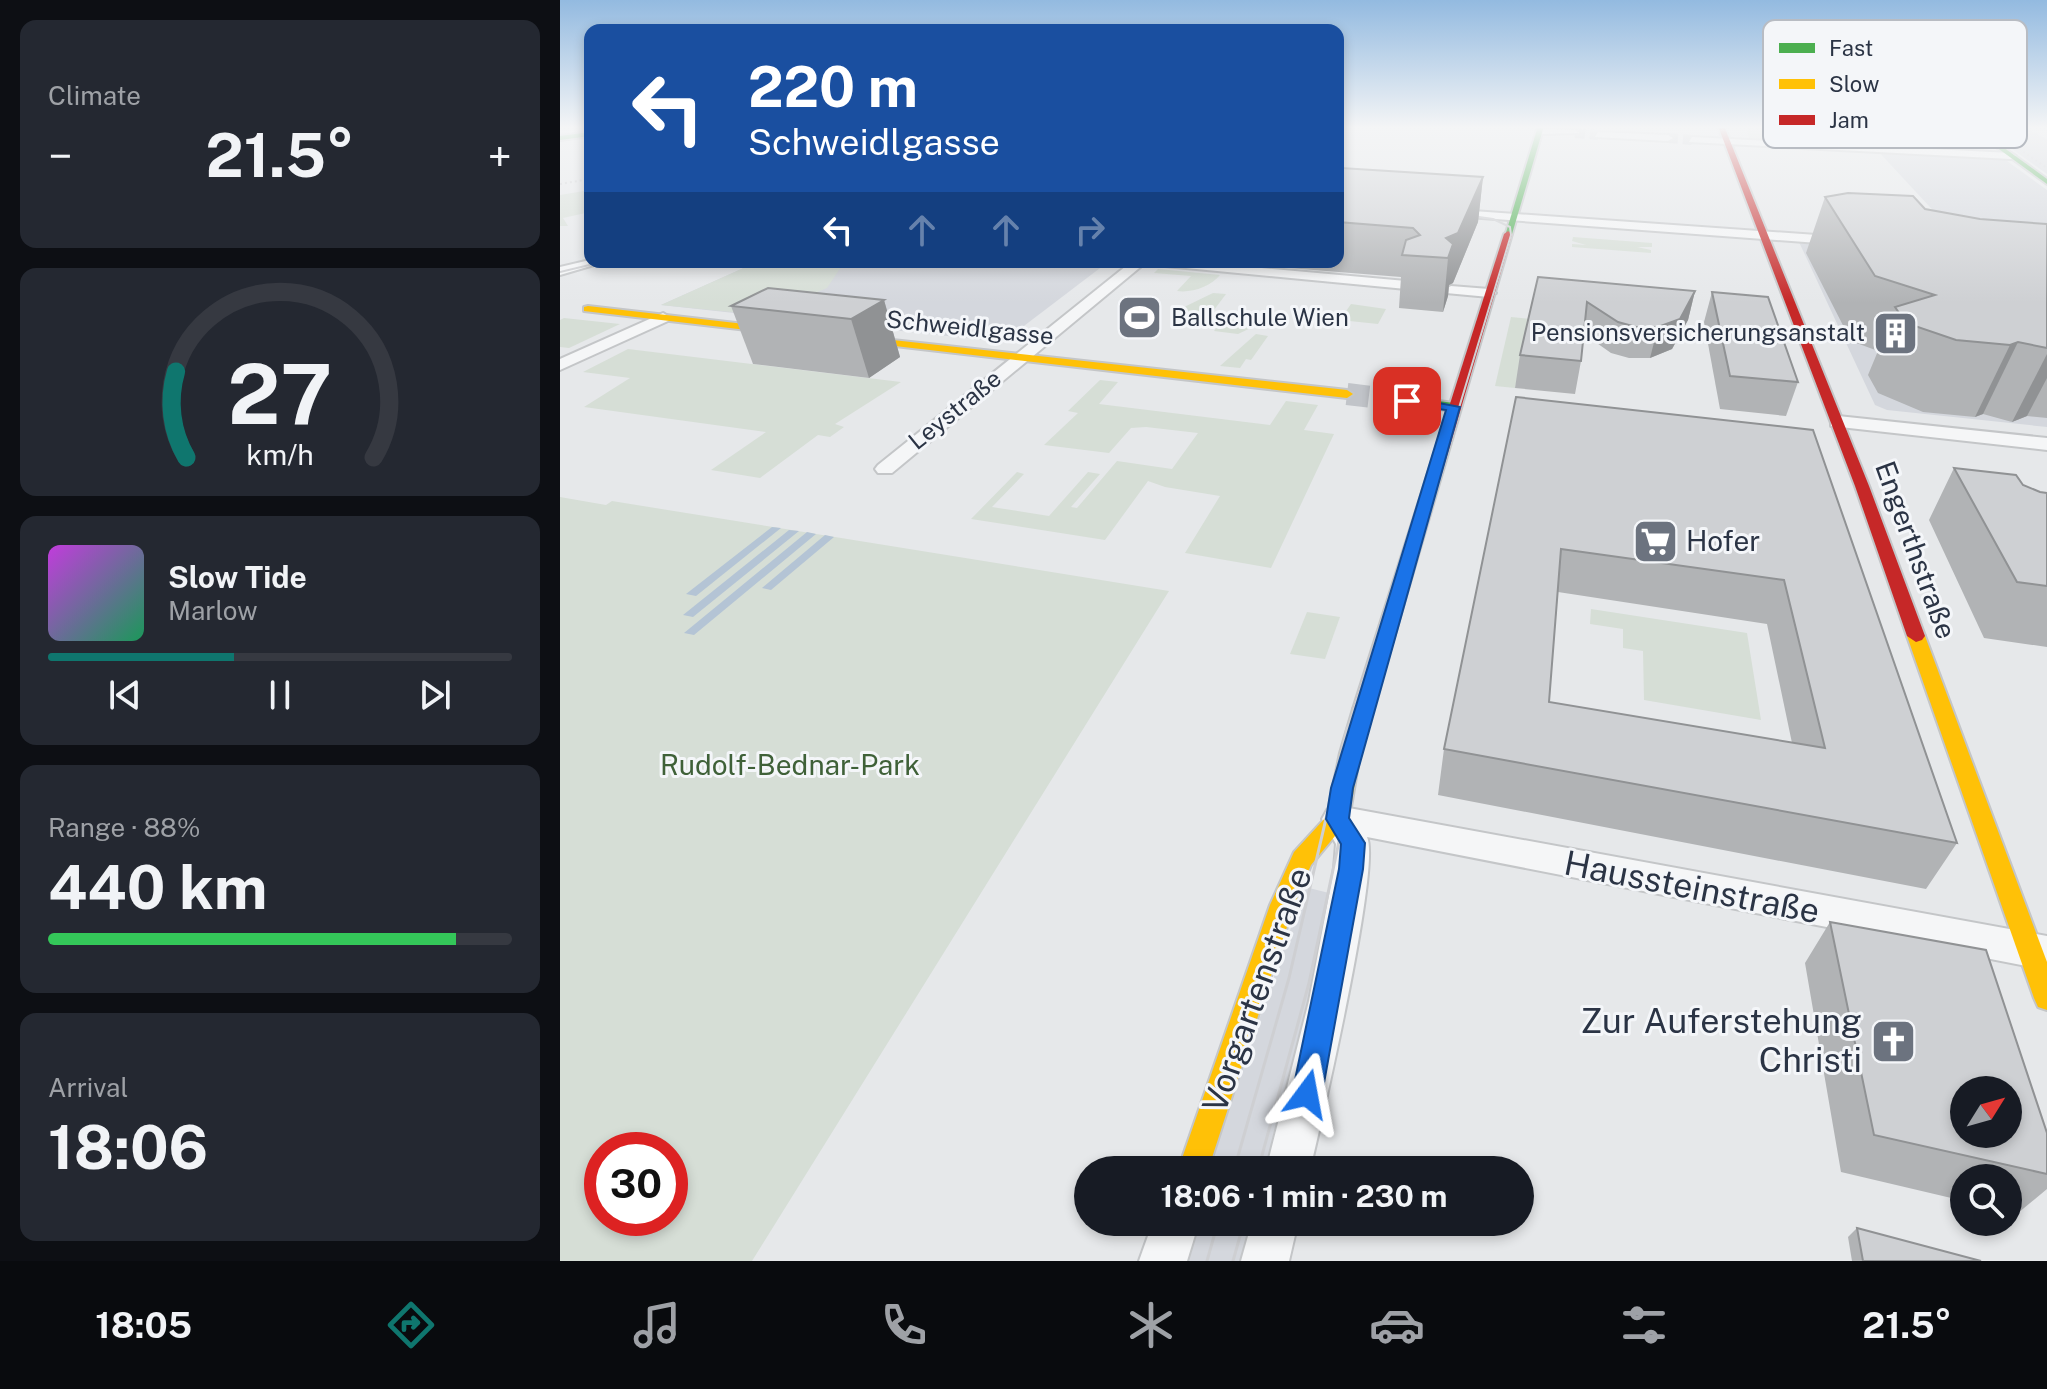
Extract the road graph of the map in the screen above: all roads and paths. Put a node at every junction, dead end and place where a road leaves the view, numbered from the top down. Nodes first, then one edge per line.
1 (1524, 185) edge
2 (1744, 185) edge
3 (1429, 212) edge
4 (1514, 218) junction
5 (1763, 235) junction
6 (1867, 243) edge
7 (584, 265) edge
8 (1131, 268) edge
9 (1217, 268) edge
10 (560, 271) edge
11 (1406, 285) edge
12 (1451, 290) edge
13 (1489, 293) junction
14 (588, 309) dead end
15 (663, 318) junction
16 (1020, 357) junction
17 (560, 365) edge
18 (1347, 394) tunnel mouth
19 (1407, 401) tunnel mouth
20 (1454, 407) junction
21 (1838, 422) junction
22 (2047, 444) edge
23 (885, 469) dead end
24 (1338, 819) junction
25 (2038, 951) edge
26 (2047, 998) edge
27 (1198, 1156) edge
28 (1291, 1156) edge
29 (1171, 1236) edge
30 (1271, 1236) edge
31 (1163, 1261) edge
32 (1265, 1261) edge

1 - 4 street
2 - 5 street, Engerthstraße
3 - 4 street
4 - 5 street
4 - 13 street
5 - 6 street
5 - 21 street, Engerthstraße
7 - 10 street
8 - 16 street, Leystraße
9 - 11 street
12 - 13 street
13 - 20 street
14 - 15 street, Schweidlgasse
15 - 16 street, Schweidlgasse
15 - 17 street
16 - 18 street, Schweidlgasse
16 - 23 street, Leystraße
19 - 20 street
20 - 24 street
21 - 22 street
21 - 25 street, Engerthstraße
24 - 25 street, Haussteinstraße
24 - 27 street, Vorgartenstraße
24 - 28 street, Vorgartenstraße
25 - 26 street, Engerthstraße
29 - 31 street
30 - 32 street

